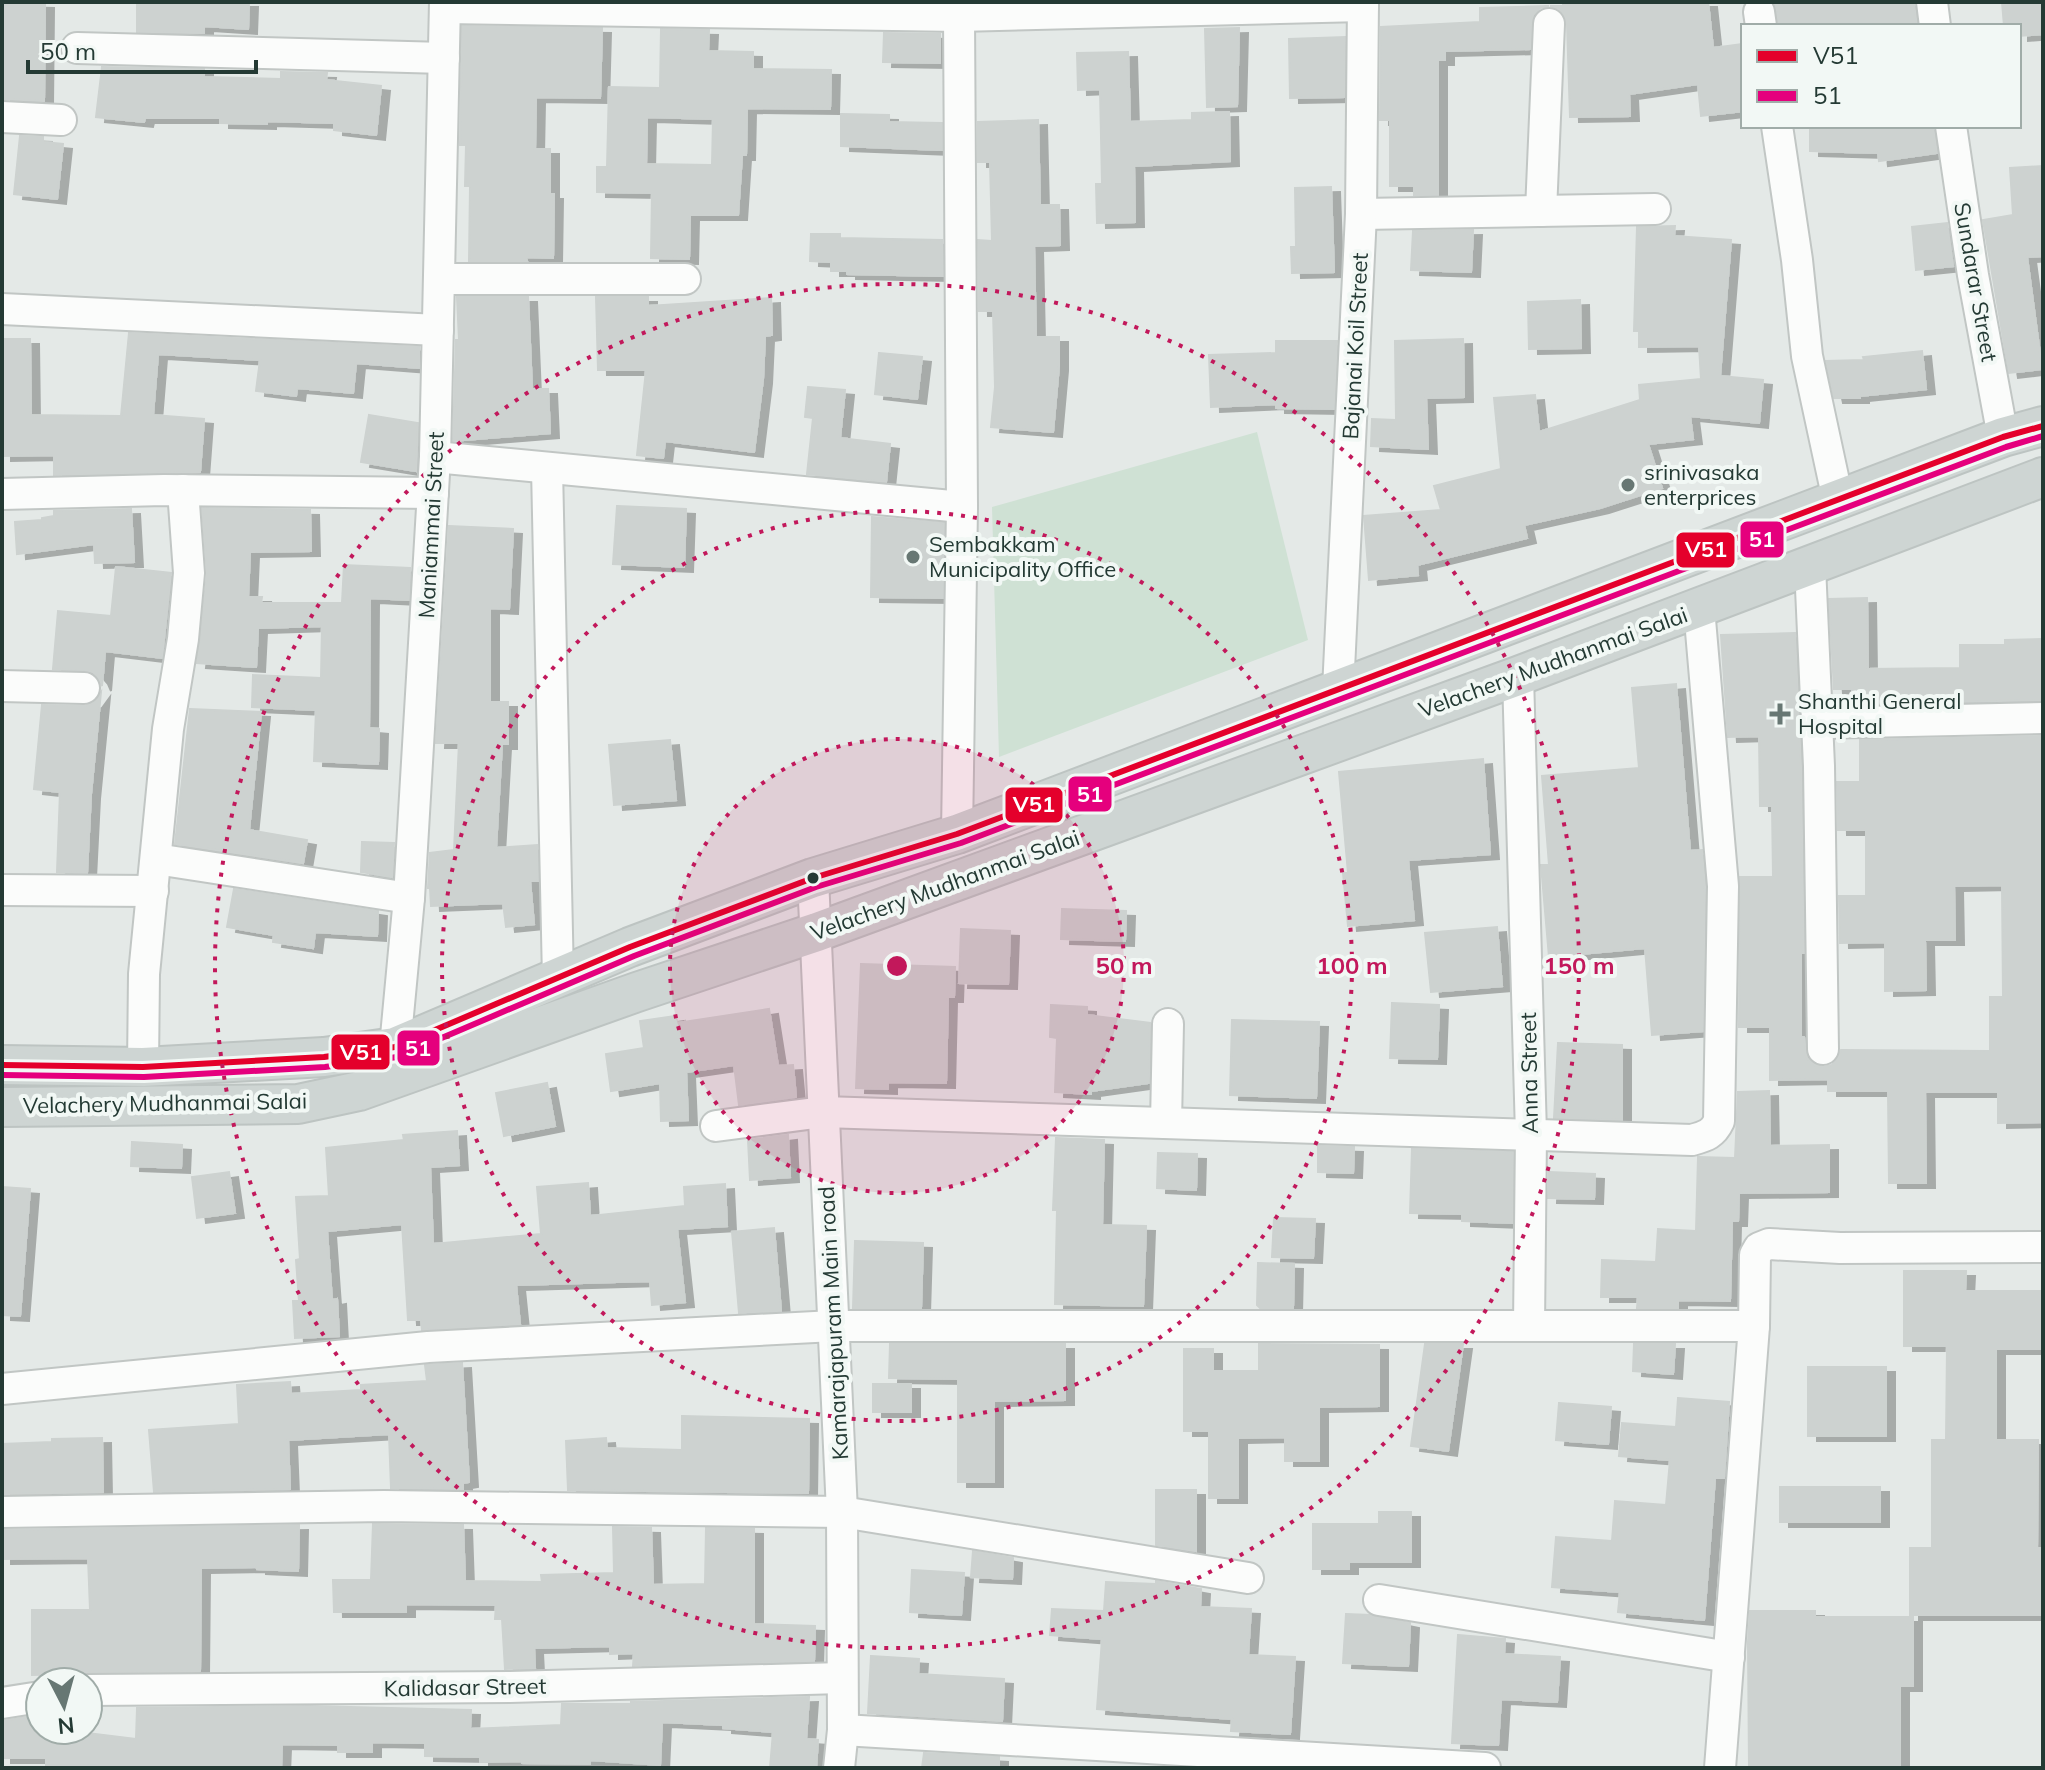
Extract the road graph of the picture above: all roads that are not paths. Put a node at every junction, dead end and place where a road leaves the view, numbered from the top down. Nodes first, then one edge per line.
1 (1932, 2) edge
2 (1363, 4) edge
3 (445, 5) edge
4 (959, 16) junction
5 (1549, 24) dead end
6 (1935, 24) edge
7 (77, 48) dead end
8 (444, 58) junction
9 (2, 117) edge
10 (61, 120) dead end
11 (1777, 128) edge
12 (1951, 128) edge
13 (1655, 209) dead end
14 (1541, 211) junction
15 (1361, 214) junction
16 (439, 279) junction
17 (685, 279) dead end
18 (2, 309) edge
19 (438, 330) junction
20 (2043, 426) edge
21 (2003, 437) junction
22 (435, 457) junction
23 (547, 468) junction
24 (2043, 477) edge
25 (183, 490) junction
26 (433, 493) junction
27 (2, 494) edge
28 (1838, 500) junction
29 (962, 507) junction
30 (1810, 566) junction
31 (1699, 608) junction
32 (1518, 676) junction
33 (2, 686) edge
34 (84, 688) dead end
35 (1338, 690) junction
36 (2043, 718) edge
37 (1817, 723) junction
38 (957, 834) junction
39 (156, 859) junction
40 (813, 878) junction
41 (2, 890) edge
42 (153, 891) junction
43 (409, 898) junction
44 (817, 932) junction
45 (558, 979) junction
46 (1168, 1024) dead end
47 (395, 1047) junction
48 (1823, 1049) dead end
49 (2, 1065) edge
50 (143, 1067) junction
51 (2, 1107) edge
52 (823, 1112) junction
53 (1166, 1123) junction
54 (716, 1126) dead end
55 (1531, 1134) junction
56 (2043, 1247) edge
57 (834, 1326) junction
58 (1529, 1326) junction
59 (1754, 1326) junction
60 (2, 1389) edge
61 (2, 1512) edge
62 (842, 1512) junction
63 (1248, 1578) dead end
64 (1379, 1600) dead end
65 (1729, 1657) junction
66 (842, 1678) junction
67 (104, 1690) edge
68 (24, 1700) edge
69 (2, 1703) edge
70 (843, 1730) junction
71 (839, 1768) edge
72 (1485, 1768) edge
73 (1720, 1768) edge

1 - 6 street
2 - 4 street
2 - 15 street, Bajanai Koil Street
3 - 4 street
3 - 8 street, Maniammai Street
4 - 29 street
5 - 14 street
7 - 8 street
8 - 16 street, Maniammai Street
9 - 10 street
11 - 28 street
12 - 21 street, Sundarar Street
13 - 14 street
14 - 15 street
15 - 35 street, Bajanai Koil Street
16 - 17 street
16 - 19 street, Maniammai Street
18 - 19 street
19 - 22 street, Maniammai Street
20 - 21 main road, Velachery Mudhanmai Salai
21 - 28 main road, Velachery Mudhanmai Salai
22 - 23 street
22 - 26 street, Maniammai Street
23 - 29 street
23 - 45 street
24 - 30 main road, Velachery Mudhanmai Salai
25 - 26 street
25 - 27 street
25 - 39 street
26 - 43 street, Maniammai Street
28 - 35 main road, Velachery Mudhanmai Salai
29 - 38 street
30 - 31 main road, Velachery Mudhanmai Salai
30 - 37 street
31 - 32 main road, Velachery Mudhanmai Salai
31 - 55 street
32 - 44 main road, Velachery Mudhanmai Salai
32 - 55 street, Anna Street
33 - 34 street
35 - 38 main road, Velachery Mudhanmai Salai
36 - 37 street
37 - 48 street
38 - 40 main road, Velachery Mudhanmai Salai
39 - 42 street
39 - 43 street
40 - 44 street, Kamarajapuram Main road
40 - 45 main road, Velachery Mudhanmai Salai
41 - 42 street
42 - 50 street
43 - 47 street, Maniammai Street
44 - 51 main road, Velachery Mudhanmai Salai
44 - 52 street, Kamarajapuram Main road
45 - 47 main road, Velachery Mudhanmai Salai
46 - 53 street
47 - 50 main road, Velachery Mudhanmai Salai
49 - 50 main road, Velachery Mudhanmai Salai
52 - 53 street
52 - 54 street
52 - 57 street, Kamarajapuram Main road
53 - 55 street
55 - 58 street, Anna Street
56 - 59 street
57 - 58 street
57 - 60 street
57 - 62 street, Kamarajapuram Main road
58 - 59 street
59 - 65 street
61 - 62 street
62 - 63 street
62 - 66 street, Kamarajapuram Main road
64 - 65 street
65 - 73 street
66 - 67 street, Kalidasar Street
66 - 70 street, Kamarajapuram Main road
68 - 69 street
70 - 71 street, Kamarajapuram Main road
70 - 72 street

